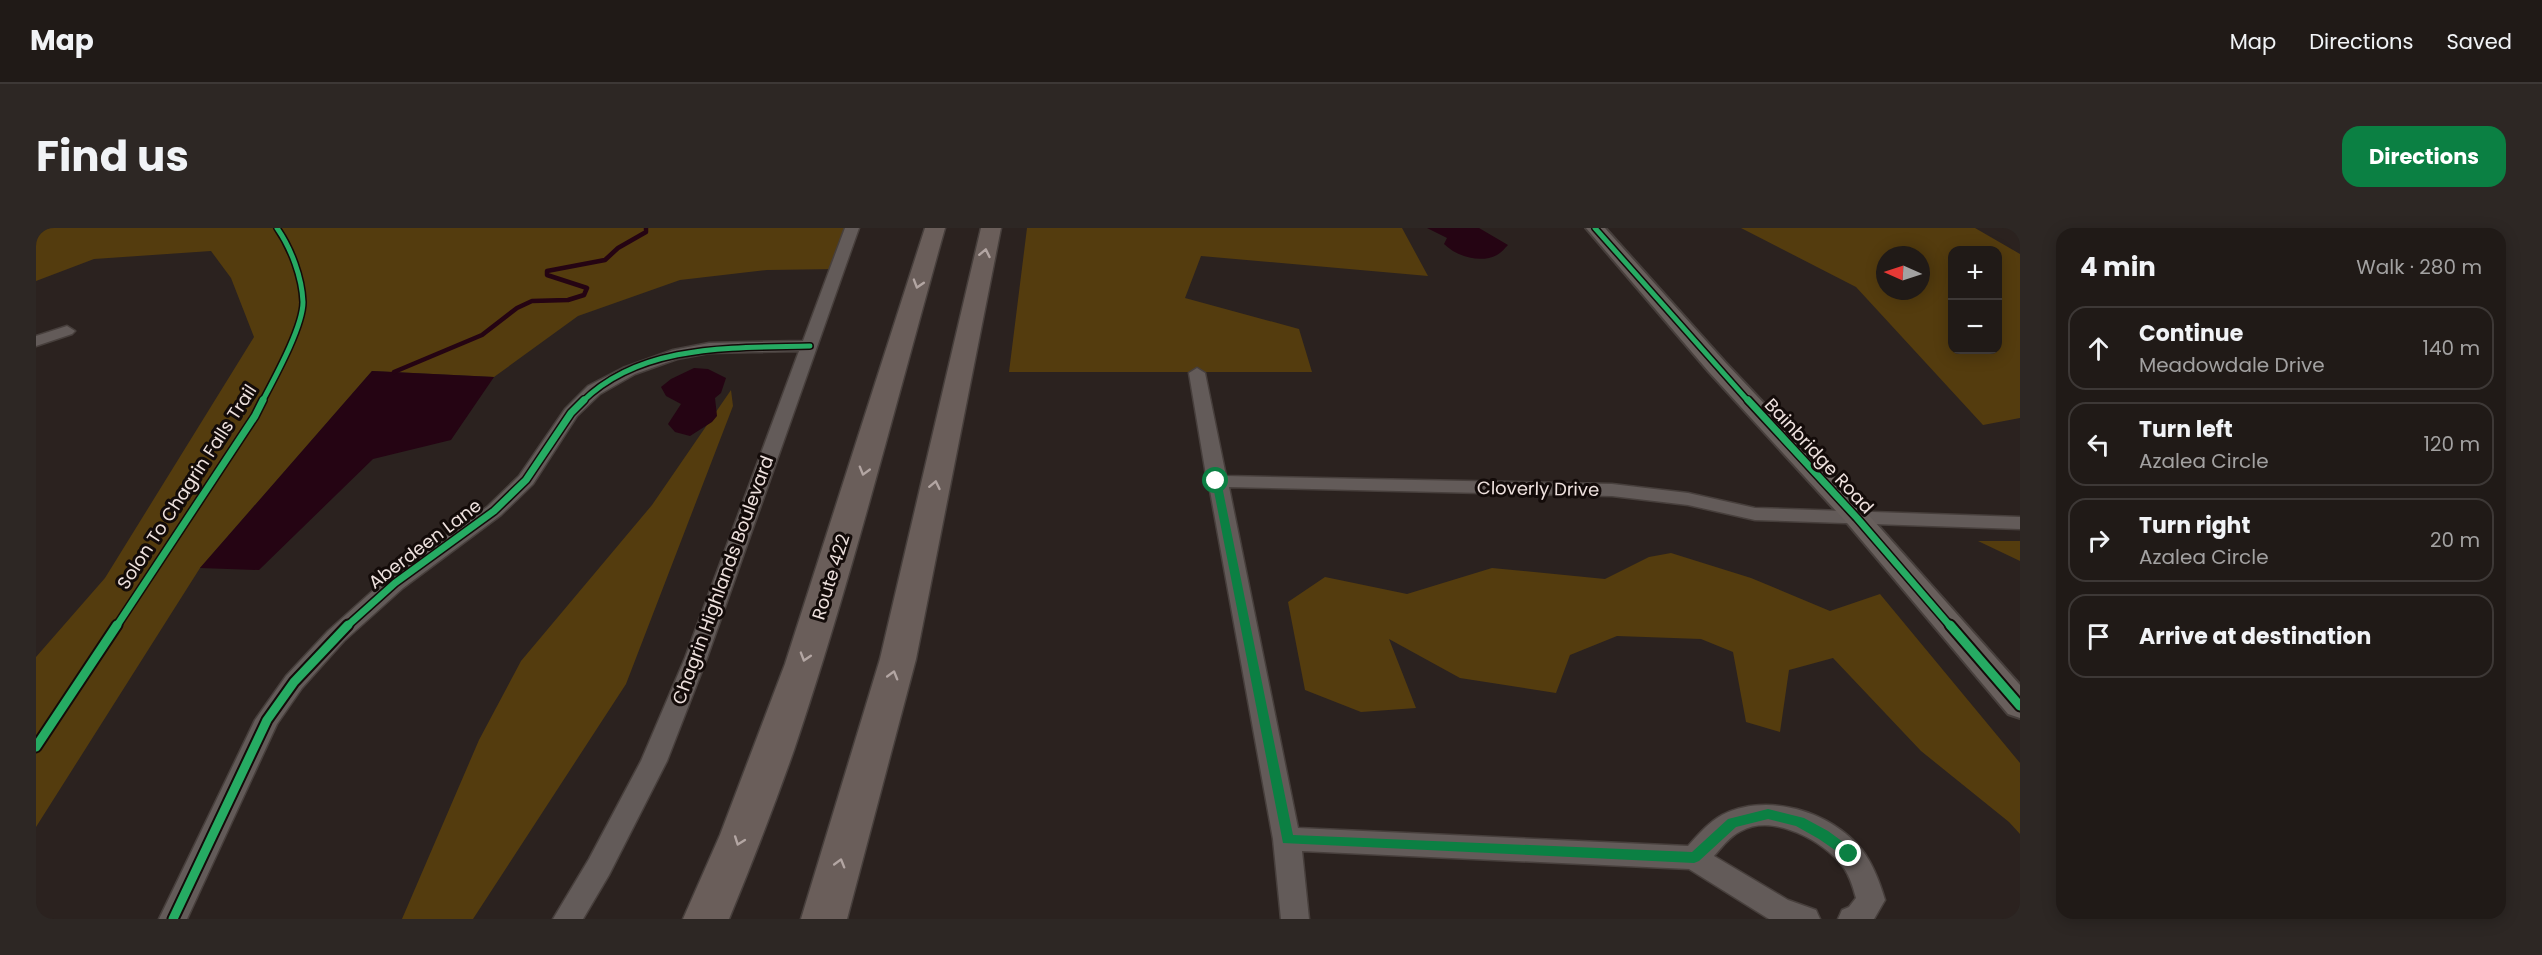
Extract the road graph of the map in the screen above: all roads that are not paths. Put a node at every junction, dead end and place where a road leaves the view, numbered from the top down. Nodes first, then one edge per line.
1 (852, 228) edge
2 (935, 228) edge
3 (991, 228) edge
4 (1595, 228) edge
5 (66, 331) dead end
6 (36, 341) edge
7 (810, 346) junction
8 (1197, 373) dead end
9 (1216, 481) junction
10 (1857, 518) junction
11 (2020, 523) edge
12 (2020, 705) edge
13 (1287, 840) junction
14 (1694, 858) junction
15 (172, 919) edge
16 (567, 919) edge
17 (706, 919) edge
18 (824, 919) edge
19 (1295, 919) edge
20 (1806, 919) edge
21 (1852, 919) edge

1 - 7 street, Chagrin Highlands Boulevard
2 -> 17 highway, Route 422
18 -> 3 highway
4 - 10 street, Bainbridge Road
5 - 6 street
7 - 15 street, Aberdeen Lane
7 - 16 street, Chagrin Highlands Boulevard
8 - 9 street
9 - 10 street, Cloverly Drive
9 - 13 street
10 - 11 street, Cloverly Drive
10 - 12 street, Bainbridge Road
13 - 14 street
13 - 19 street
14 - 20 street
14 - 21 street

